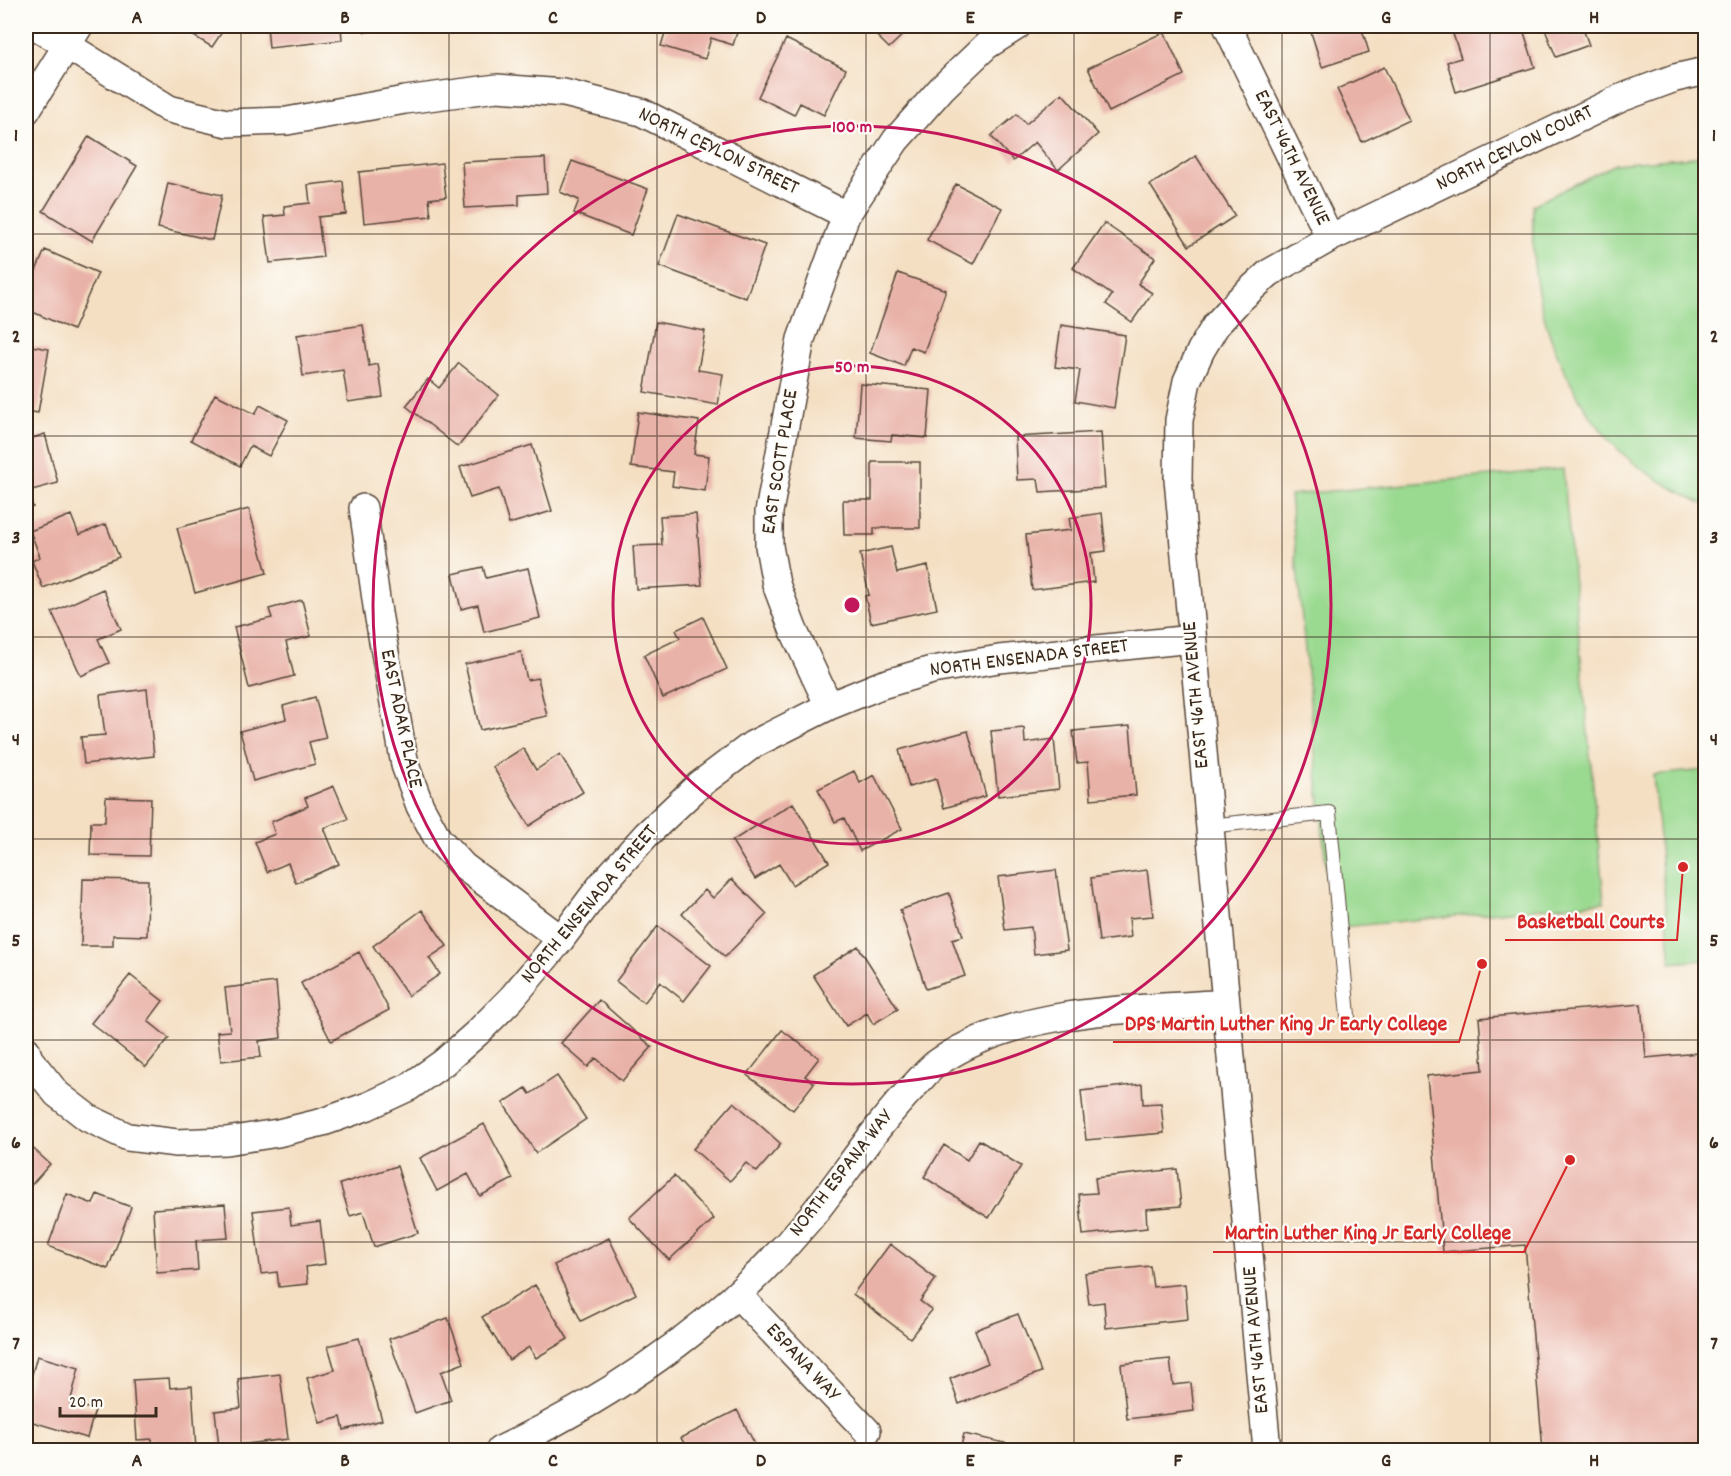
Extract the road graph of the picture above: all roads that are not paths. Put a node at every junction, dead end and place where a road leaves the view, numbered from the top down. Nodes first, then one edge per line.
1 (36, 26) edge
2 (1017, 26) edge
3 (1227, 26) edge
4 (73, 35) edge
5 (1706, 71) edge
6 (26, 111) edge
7 (846, 214) junction
8 (1330, 238) junction
9 (363, 508) dead end
10 (1192, 639) junction
11 (829, 706) junction
12 (1209, 826) junction
13 (561, 939) junction
14 (1226, 1003) junction
15 (1348, 1016) dead end
16 (26, 1050) edge
17 (738, 1295) junction
18 (867, 1431) dead end
19 (500, 1450) edge
20 (1267, 1450) edge

1 - 4 street, NORTH CEYLON STREET
2 - 7 street
3 - 8 street, EAST 46TH AVENUE
4 - 6 street
4 - 7 street, NORTH CEYLON STREET
5 - 8 street, NORTH CEYLON COURT
7 - 11 street, EAST SCOTT PLACE
8 - 10 street, EAST 46TH AVENUE
9 - 13 street, EAST ADAK PLACE
10 - 11 street, NORTH ENSENADA STREET
10 - 12 street, EAST 46TH AVENUE
11 - 13 street, NORTH ENSENADA STREET
12 - 14 street, EAST 46TH AVENUE
12 - 15 lane
13 - 16 street, NORTH ENSENADA STREET
14 - 17 street, NORTH ESPANA WAY
14 - 20 street, EAST 46TH AVENUE
17 - 18 street, ESPANA WAY
17 - 19 street, NORTH ESPANA WAY

